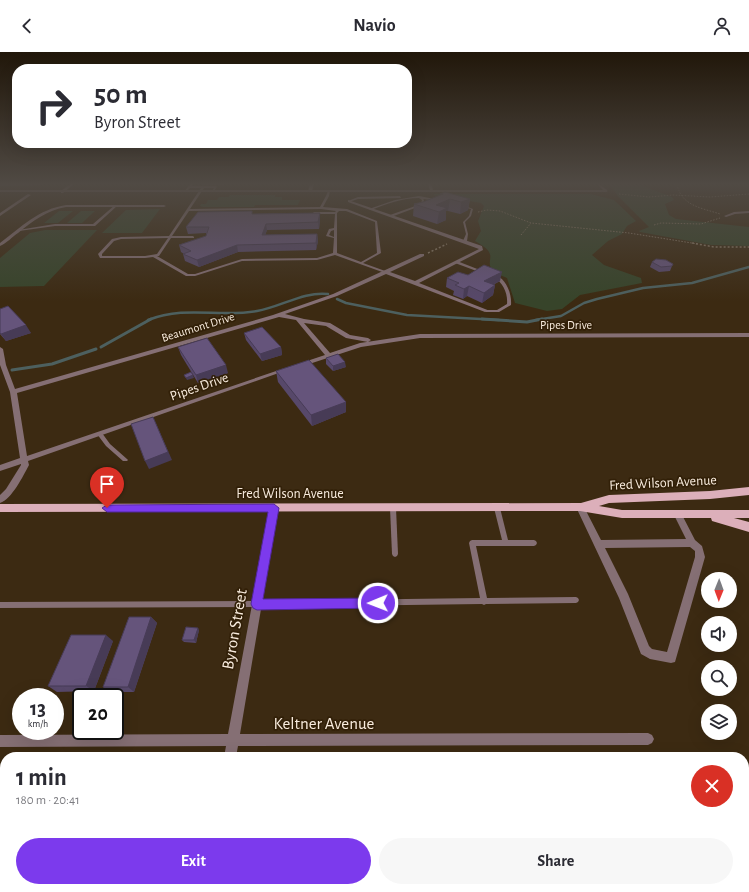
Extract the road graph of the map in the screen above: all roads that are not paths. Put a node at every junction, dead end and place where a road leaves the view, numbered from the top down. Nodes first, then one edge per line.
1 (28, 223) edge
2 (96, 223) edge
3 (178, 223) edge
4 (336, 223) edge
5 (376, 223) edge
6 (412, 223) edge
7 (464, 223) edge
8 (336, 228) junction
9 (19, 230) junction
10 (169, 237) junction
11 (194, 237) edge
12 (336, 238) junction
13 (465, 241) junction
14 (0, 245) edge
15 (335, 254) junction
16 (422, 255) dead end
17 (154, 256) junction
18 (456, 262) junction
19 (361, 263) junction
20 (386, 272) junction
21 (486, 273) edge
22 (493, 275) edge
23 (415, 283) junction
24 (487, 311) joint
25 (275, 316) junction
26 (298, 320) junction
27 (749, 335) edge
28 (383, 340) junction
29 (0, 349) edge
30 (329, 354) junction
31 (13, 392) junction
32 (100, 434) junction
33 (24, 460) junction
34 (125, 460) dead end
35 (0, 468) edge
36 (749, 491) edge
37 (710, 495) junction
38 (749, 495) edge
39 (0, 500) edge
40 (580, 507) junction
41 (0, 508) edge
42 (274, 508) junction
43 (393, 508) junction
44 (497, 508) junction
45 (677, 513) junction
46 (749, 514) edge
47 (749, 527) edge
48 (506, 543) junction
49 (534, 543) dead end
50 (692, 543) junction
51 (599, 544) junction
52 (395, 554) dead end
53 (576, 600) dead end
54 (484, 602) junction
55 (257, 604) junction
56 (0, 605) edge
57 (648, 739) dead end
58 (233, 740) junction
59 (0, 741) edge
60 (231, 752) edge

1 - 9 street
2 - 9 lane
3 - 10 lane
4 - 8 lane
5 - 19 lane
6 - 13 street
7 - 13 lane
8 - 12 lane
8 - 12 lane
9 - 14 street
10 - 11 lane
10 - 17 lane
10 - 17 lane
12 - 15 lane
13 - 18 street
15 - 17 lane
15 - 19 lane
16 - 20 street, Beaumont Drive
18 - 21 lane
18 - 23 street
19 - 20 lane
20 - 23 street
20 - 25 street, Beaumont Drive
22 - 24 lane
23 - 24 street
25 - 26 street, Pipes Drive
25 - 31 street, Beaumont Drive
26 - 28 street, Pipes Drive
26 - 30 street
27 - 28 street, Pipes Drive
28 - 30 street, Pipes Drive
29 - 31 street
30 - 32 street, Pipes Drive
31 - 33 street
32 - 33 street, Pipes Drive
32 - 34 lane
33 - 35 street, Pipes Drive
33 - 39 street
36 - 37 main road, Fred Wilson Avenue
37 - 38 main road
37 - 40 main road, Fred Wilson Avenue
40 - 44 main road, Fred Wilson Avenue
40 - 45 main road, Fred Wilson Avenue
40 - 51 street
41 - 42 main road, Fred Wilson Avenue
42 - 43 main road, Fred Wilson Avenue
42 - 55 street, Byron Street
43 - 44 main road, Fred Wilson Avenue
43 - 52 lane
44 - 48 lane
45 - 46 main road, Fred Wilson Avenue
45 - 47 main road
45 - 50 street
48 - 49 lane
48 - 54 lane
50 - 51 street
50 - 51 street
53 - 54 lane
54 - 55 lane
55 - 56 lane
55 - 58 street, Byron Street
57 - 58 street, Keltner Avenue
58 - 59 street, Keltner Avenue
58 - 60 street, Byron Street

